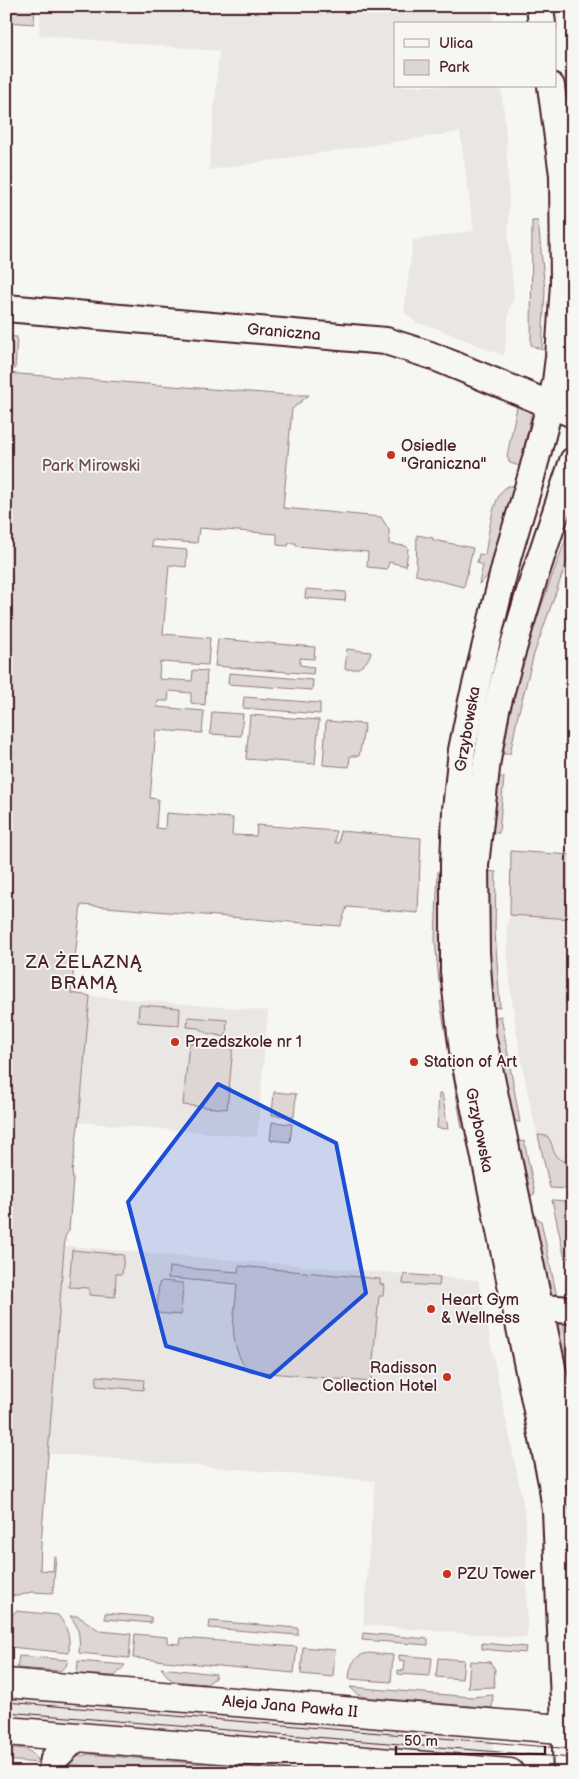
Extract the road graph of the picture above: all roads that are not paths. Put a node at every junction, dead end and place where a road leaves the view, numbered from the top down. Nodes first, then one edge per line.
1 (540, 6) edge
2 (542, 22) edge
3 (551, 88) edge
4 (563, 176) junction
5 (573, 217) edge
6 (6, 308) edge
7 (562, 409) edge
8 (573, 461) edge
9 (540, 1308) junction
10 (573, 1310) edge
11 (573, 1467) edge
12 (6, 1683) edge
13 (569, 1729) edge
14 (6, 1731) edge
15 (77, 1737) junction
16 (51, 1773) edge
17 (510, 1773) edge
18 (568, 1773) edge

1 - 2 street
3 - 4 street
4 - 5 street
4 - 7 street, Grzybowska
6 - 7 street, Graniczna
7 - 13 street, Grzybowska
8 - 9 street, Grzybowska
9 - 10 street
9 - 11 street, Grzybowska
12 - 13 main road, Aleja Jana Pawła II
13 - 18 street, Grzybowska
14 - 15 main road
15 - 16 street
15 - 17 main road

